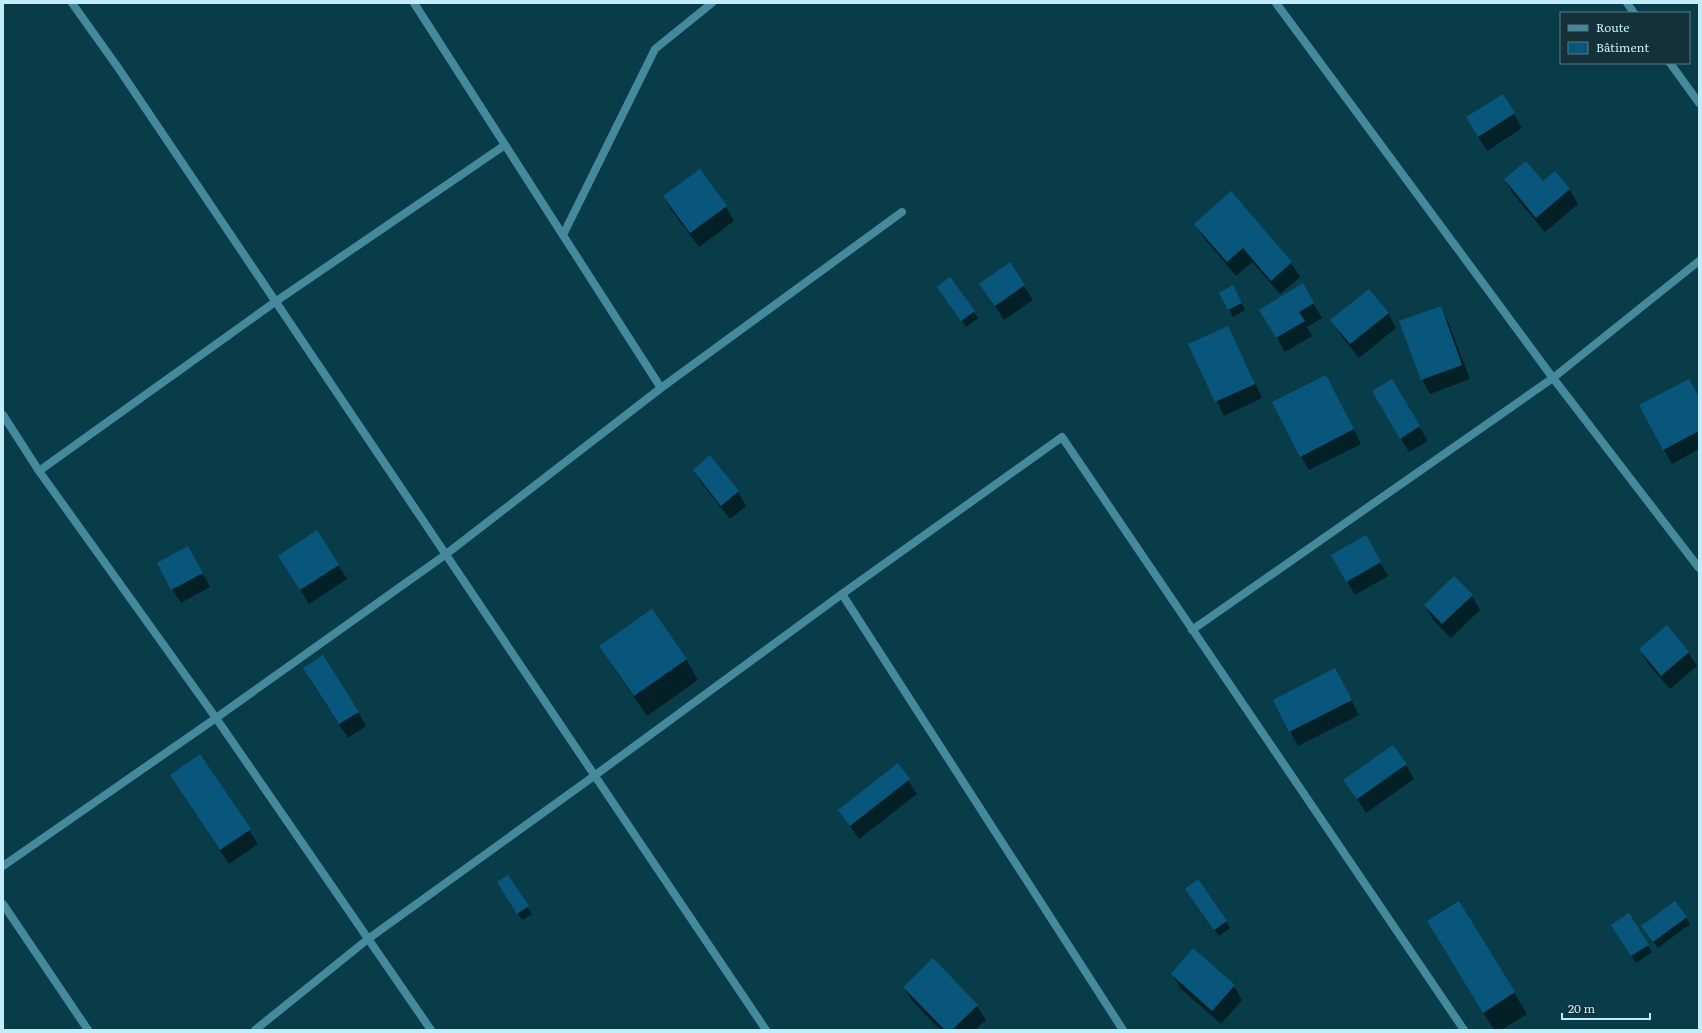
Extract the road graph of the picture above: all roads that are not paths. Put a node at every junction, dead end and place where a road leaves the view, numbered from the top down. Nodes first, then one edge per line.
1 (72, 3) edge
2 (414, 3) edge
3 (712, 3) edge
4 (1276, 3) edge
5 (1627, 3) edge
6 (1633, 12) edge
7 (1671, 64) edge
8 (1699, 103) edge
9 (505, 144) junction
10 (902, 212) dead end
11 (563, 235) junction
12 (1699, 261) edge
13 (275, 302) junction
14 (1553, 378) junction
15 (661, 388) junction
16 (3, 416) edge
17 (39, 471) junction
18 (445, 555) junction
19 (1699, 568) edge
20 (842, 594) junction
21 (1192, 630) junction
22 (216, 718) junction
23 (594, 776) junction
24 (3, 866) edge
25 (3, 904) edge
26 (368, 939) junction
27 (88, 1030) edge
28 (255, 1030) edge
29 (431, 1030) edge
30 (766, 1030) edge
31 (1123, 1030) edge
32 (1464, 1030) edge

1 - 13 street
2 - 9 street
3 - 11 street
4 - 14 street
5 - 6 street
7 - 8 street
9 - 11 street
9 - 13 street
10 - 15 street
11 - 15 street
12 - 14 street
13 - 17 street
13 - 18 street
14 - 19 street
14 - 21 street
15 - 18 street
16 - 17 street
17 - 22 street
18 - 22 street
18 - 23 street
20 - 21 street
20 - 23 street
20 - 31 street
21 - 32 street
22 - 24 street
22 - 26 street
23 - 26 street
23 - 30 street
25 - 27 street
26 - 28 street
26 - 29 street

